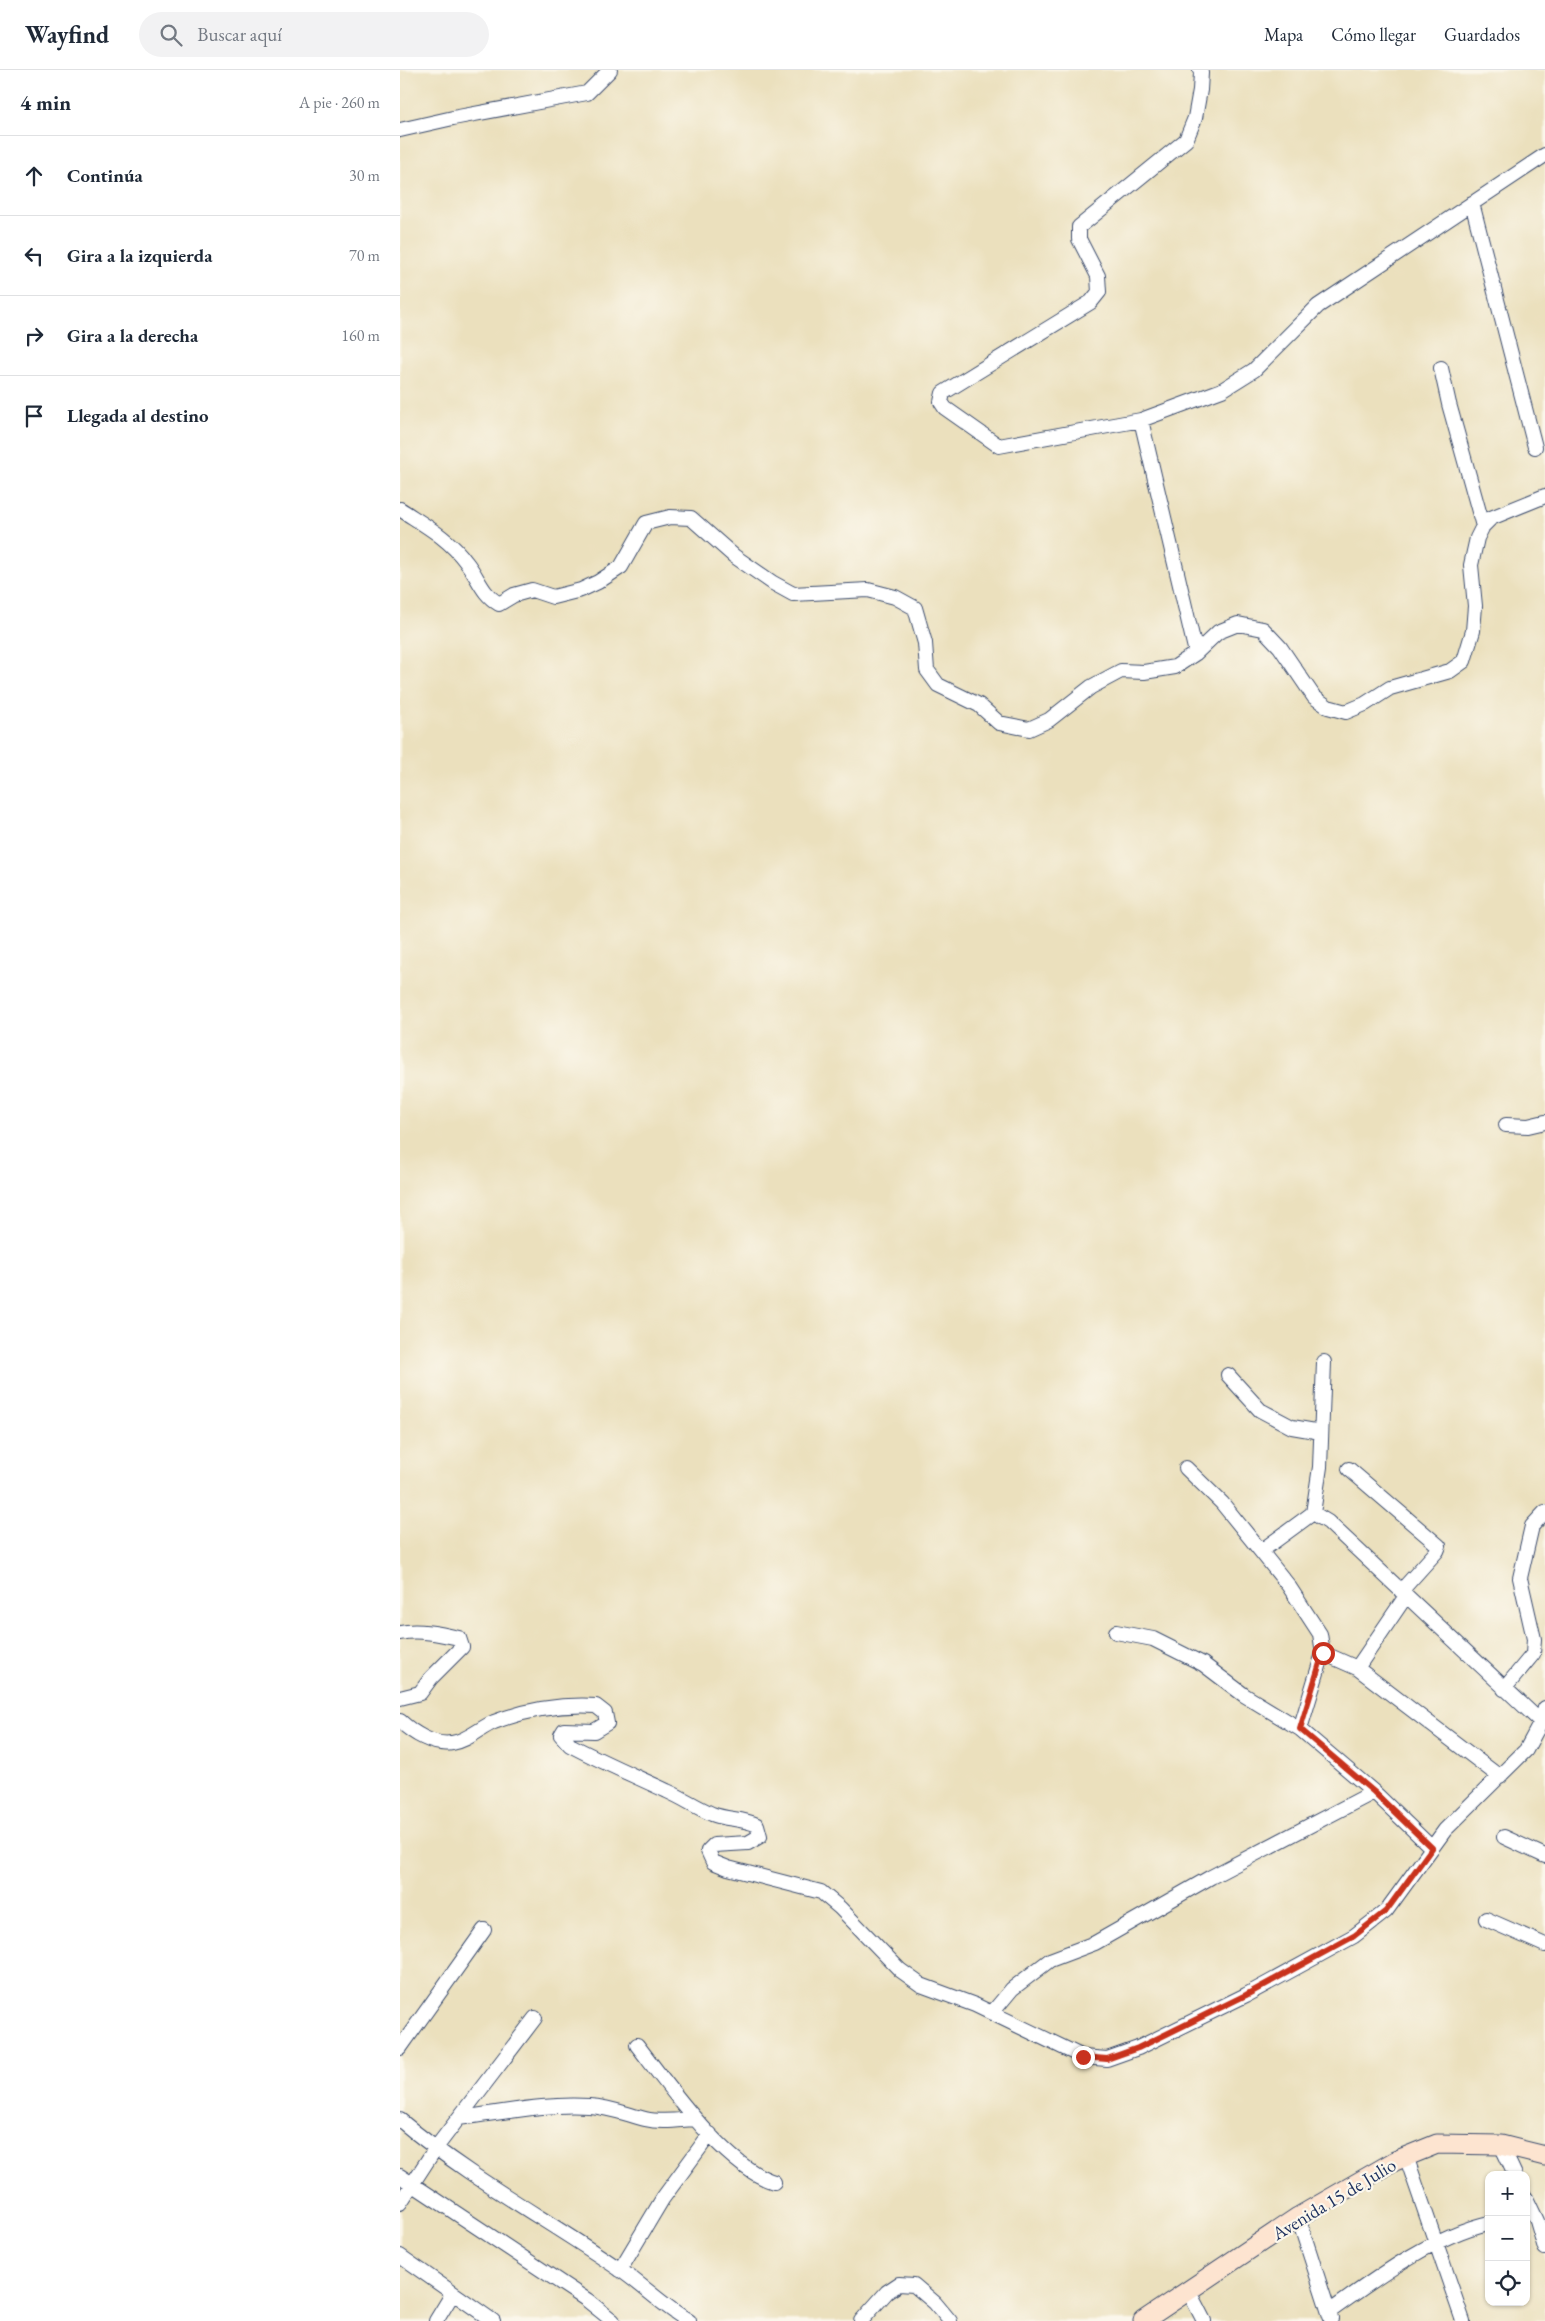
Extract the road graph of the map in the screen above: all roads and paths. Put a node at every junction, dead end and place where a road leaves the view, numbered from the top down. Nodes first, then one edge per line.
1 (610, 70) edge
2 (1200, 70) edge
3 (400, 130) edge
4 (1545, 155) edge
5 (1472, 204) junction
6 (1440, 368) dead end
7 (1141, 420) junction
8 (1535, 447) dead end
9 (1545, 496) edge
10 (400, 509) edge
11 (1483, 526) junction
12 (1196, 653) junction
13 (1545, 1122) edge
14 (1506, 1125) dead end
15 (1324, 1362) dead end
16 (1228, 1375) dead end
17 (1321, 1432) junction
18 (1186, 1468) dead end
19 (1349, 1469) dead end
20 (1545, 1512) edge
21 (1313, 1513) junction
22 (1261, 1551) junction
23 (1403, 1594) junction
24 (1116, 1632) dead end
25 (400, 1633) edge
26 (1323, 1653) junction
27 (1357, 1668) junction
28 (1504, 1690) junction
29 (400, 1698) edge
30 (1545, 1708) edge
31 (400, 1721) edge
32 (1543, 1722) edge
33 (1300, 1729) junction
34 (1500, 1777) junction
35 (1374, 1792) junction
36 (1504, 1837) dead end
37 (1432, 1848) junction
38 (1545, 1856) edge
39 (1486, 1919) dead end
40 (484, 1930) dead end
41 (1545, 1945) edge
42 (992, 2013) junction
43 (535, 2018) dead end
44 (637, 2045) dead end
45 (400, 2048) edge
46 (459, 2118) junction
47 (695, 2118) junction
48 (400, 2120) edge
49 (710, 2134) junction
50 (1502, 2146) junction
51 (435, 2149) junction
52 (1406, 2156) junction
53 (1545, 2156) edge
54 (1513, 2171) edge
55 (400, 2176) edge
56 (774, 2182) dead end
57 (412, 2185) junction
58 (400, 2203) edge
59 (1530, 2208) edge
60 (1298, 2217) junction
61 (1536, 2222) edge
62 (1485, 2224) edge
63 (1436, 2244) junction
64 (1545, 2248) edge
65 (400, 2256) edge
66 (620, 2270) junction
67 (1188, 2290) junction
68 (452, 2293) junction
69 (1330, 2316) edge
70 (436, 2321) edge
71 (492, 2321) edge
72 (614, 2321) edge
73 (689, 2321) edge
74 (860, 2321) edge
75 (950, 2321) edge
76 (1143, 2321) edge
77 (1204, 2321) edge
78 (1463, 2321) edge

1 - 3 street
2 - 7 street
4 - 5 street
5 - 7 street
5 - 8 street
6 - 11 street
7 - 12 street
9 - 11 street
10 - 12 street
11 - 12 street
13 - 14 street
15 - 17 street
16 - 17 street
17 - 21 street
18 - 22 street
19 - 23 street
20 - 28 street
21 - 22 street
21 - 23 street
22 - 26 street
23 - 27 street
23 - 28 street
24 - 33 street
25 - 29 street
26 - 27 street
26 - 33 street
27 - 34 street
28 - 32 street
30 - 32 street
31 - 42 street
32 - 34 street
33 - 35 street
34 - 37 street
35 - 37 street
35 - 42 street
36 - 38 street
37 - 42 street
39 - 41 street
40 - 45 street
43 - 46 street
44 - 47 street
46 - 47 street
46 - 51 street
47 - 49 street
48 - 51 street
49 - 56 street
49 - 66 street
50 - 52 street, Avenida 15 de Julio
50 - 53 street, Avenida 15 de Julio
50 - 54 street
51 - 57 street
51 - 66 street
52 - 60 street, Avenida 15 de Julio
52 - 63 street
55 - 57 street
57 - 58 street
57 - 72 street
59 - 61 street
60 - 67 street, Avenida 15 de Julio
60 - 69 street
61 - 64 street
62 - 63 street
63 - 69 street
63 - 78 street
65 - 68 street
66 - 73 street
67 - 76 street, Avenida 15 de Julio
67 - 77 street
68 - 70 street
68 - 71 street
74 - 75 street

